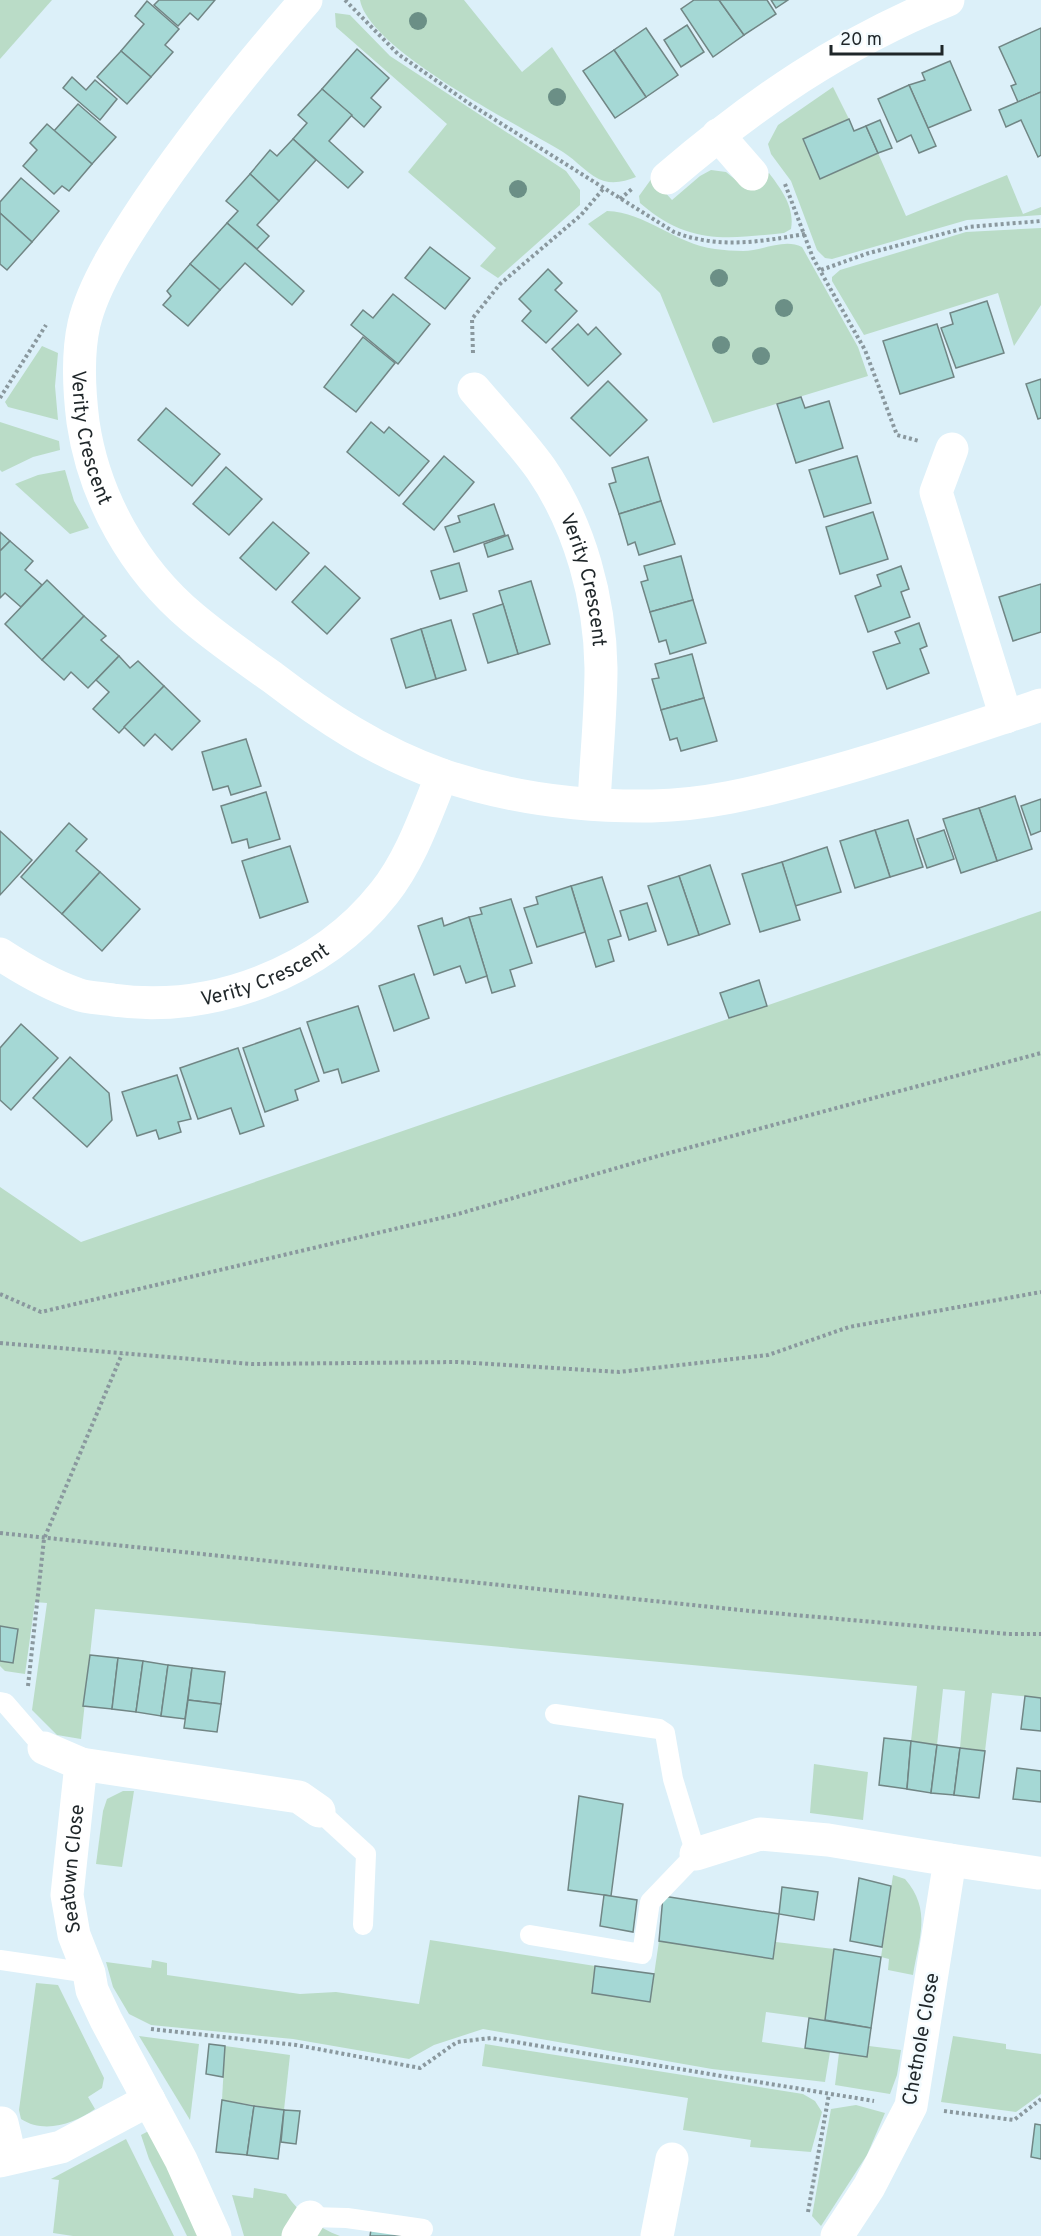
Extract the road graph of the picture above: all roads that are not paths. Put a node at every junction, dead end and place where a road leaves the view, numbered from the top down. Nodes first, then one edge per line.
1 (306, 0) edge
2 (948, 0) edge
3 (718, 135) junction
4 (752, 174) road end
5 (668, 178) dead end
6 (474, 389) road end
7 (952, 449) road end
8 (1041, 705) edge
9 (1006, 717) junction
10 (442, 775) junction
11 (594, 804) junction
12 (0, 954) edge
13 (0, 1702) edge
14 (555, 1714) dead end
15 (34, 1737) joint
16 (81, 1764) junction
17 (319, 1811) joint
18 (696, 1854) junction
19 (950, 1860) junction
20 (1038, 1873) dead end
21 (363, 1924) dead end
22 (530, 1935) dead end
23 (0, 1960) edge
24 (89, 1973) junction
25 (149, 2100) junction
26 (2, 2123) dead end
27 (5, 2159) edge
28 (672, 2159) dead end
29 (304, 2227) edge
30 (423, 2229) dead end
31 (215, 2236) edge
32 (657, 2236) edge
33 (837, 2236) edge

1 - 10 street, Verity Crescent
2 - 3 street
3 - 4 street
3 - 5 street
6 - 11 street, Verity Crescent
7 - 9 street
8 - 9 street, Verity Crescent
9 - 11 street, Verity Crescent
10 - 11 street, Verity Crescent
10 - 12 street, Verity Crescent
13 - 15 lane
14 - 18 lane
15 - 16 street
16 - 17 street
16 - 24 street, Seatown Close
17 - 21 lane
18 - 19 street
18 - 22 lane
19 - 20 street
19 - 33 street, Chetnole Close
23 - 24 lane
24 - 25 street, Seatown Close
25 - 27 street
25 - 31 street, Seatown Close
26 - 27 street
28 - 32 street
29 - 30 lane

